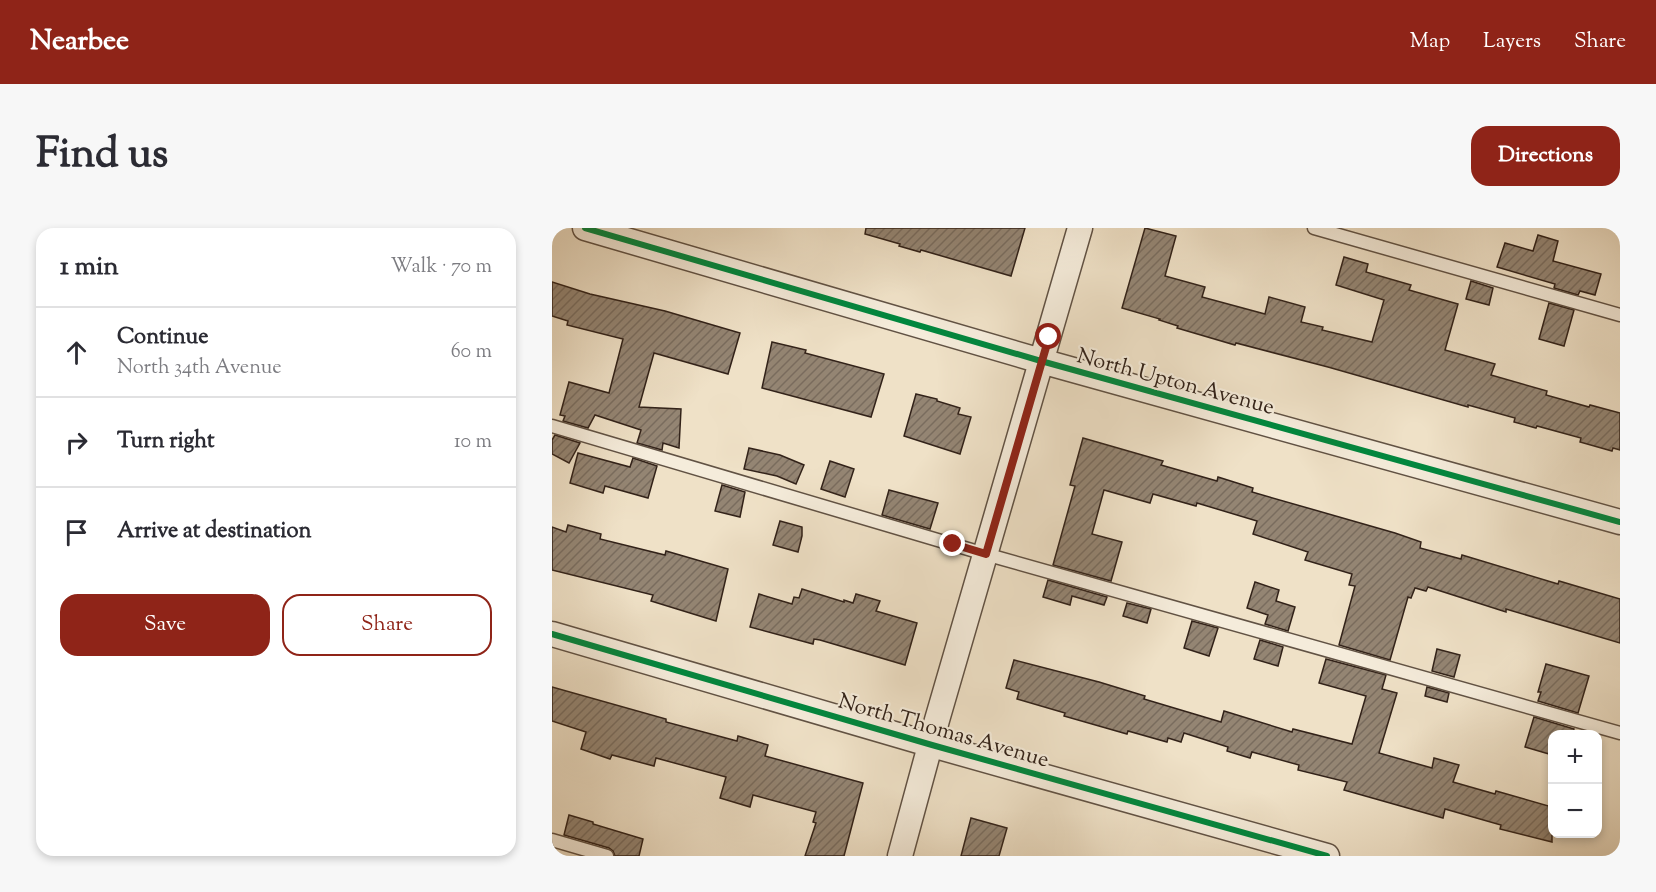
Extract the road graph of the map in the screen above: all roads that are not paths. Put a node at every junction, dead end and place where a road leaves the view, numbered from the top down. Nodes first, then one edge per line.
1 (585, 228) edge
2 (1080, 228) edge
3 (1314, 228) edge
4 (1620, 315) edge
5 (1041, 361) junction
6 (552, 426) edge
7 (1620, 522) edge
8 (986, 554) junction
9 (552, 634) edge
10 (1620, 733) edge
11 (932, 745) junction
12 (552, 840) edge
13 (607, 856) edge
14 (900, 856) edge
15 (1327, 856) edge

1 - 5 street, North Upton Avenue
2 - 5 street
3 - 4 lane
5 - 7 street, North Upton Avenue
5 - 8 street
6 - 8 lane
8 - 10 lane
8 - 11 street
9 - 11 street, North Thomas Avenue
11 - 14 street
11 - 15 street, North Thomas Avenue
12 - 13 lane

